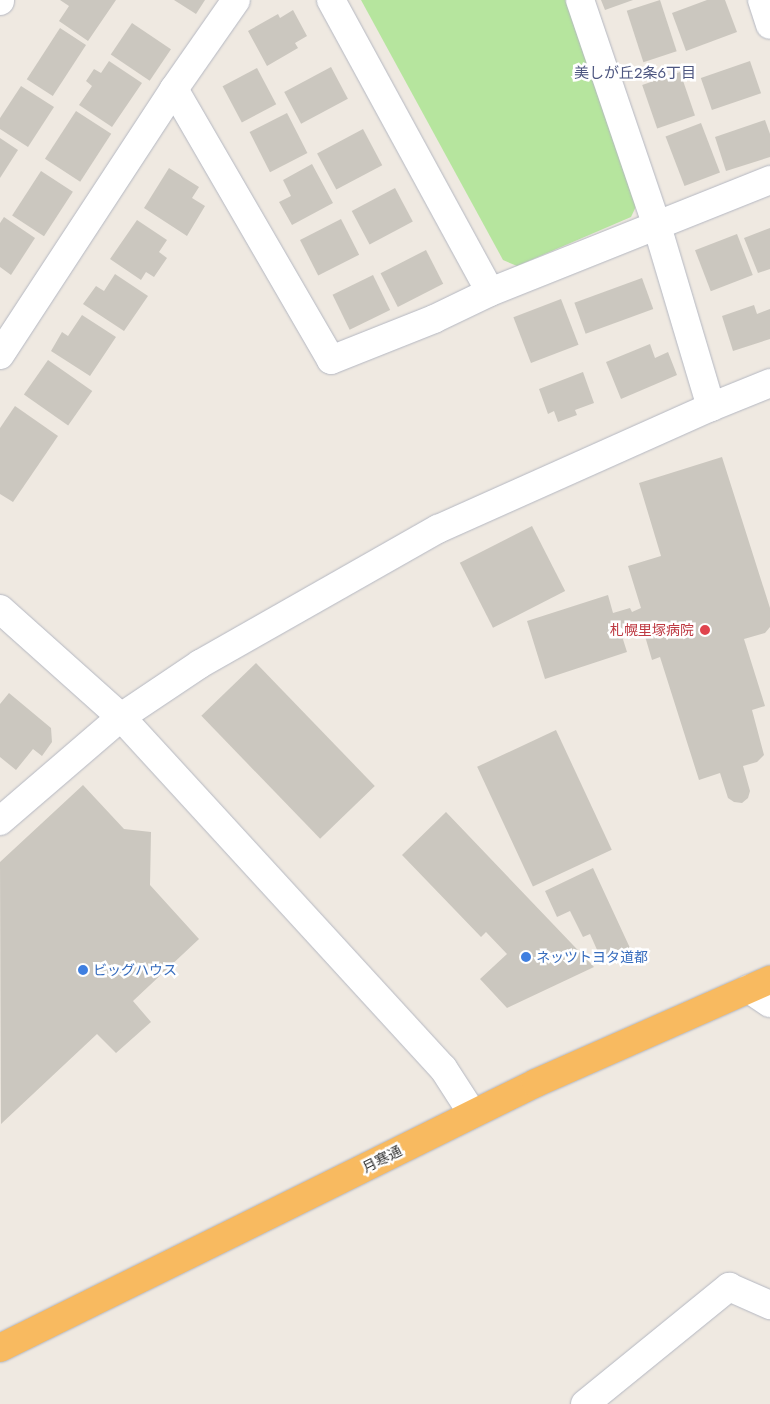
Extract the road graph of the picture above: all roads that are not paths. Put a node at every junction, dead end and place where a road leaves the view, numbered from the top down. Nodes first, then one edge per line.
1 (236, 0) edge
2 (331, 0) edge
3 (580, 0) edge
4 (762, 0) edge
5 (770, 25) edge
6 (174, 89) junction
7 (770, 180) edge
8 (657, 226) junction
9 (490, 292) junction
10 (0, 356) edge
11 (770, 383) edge
12 (711, 406) junction
13 (0, 609) edge
14 (121, 716) junction
15 (0, 821) edge
16 (763, 991) edge
17 (472, 1113) junction
18 (770, 1306) edge
19 (0, 1348) edge
20 (585, 1404) edge

1 - 6 street
2 - 9 street
3 - 8 street
4 - 5 street
6 - 9 street
6 - 10 street
7 - 8 street
8 - 9 street
8 - 12 street
11 - 12 street
12 - 14 street
13 - 14 street
14 - 15 street
14 - 17 street
16 - 17 highway, 月寒通
17 - 19 highway, 月寒通
18 - 20 street

